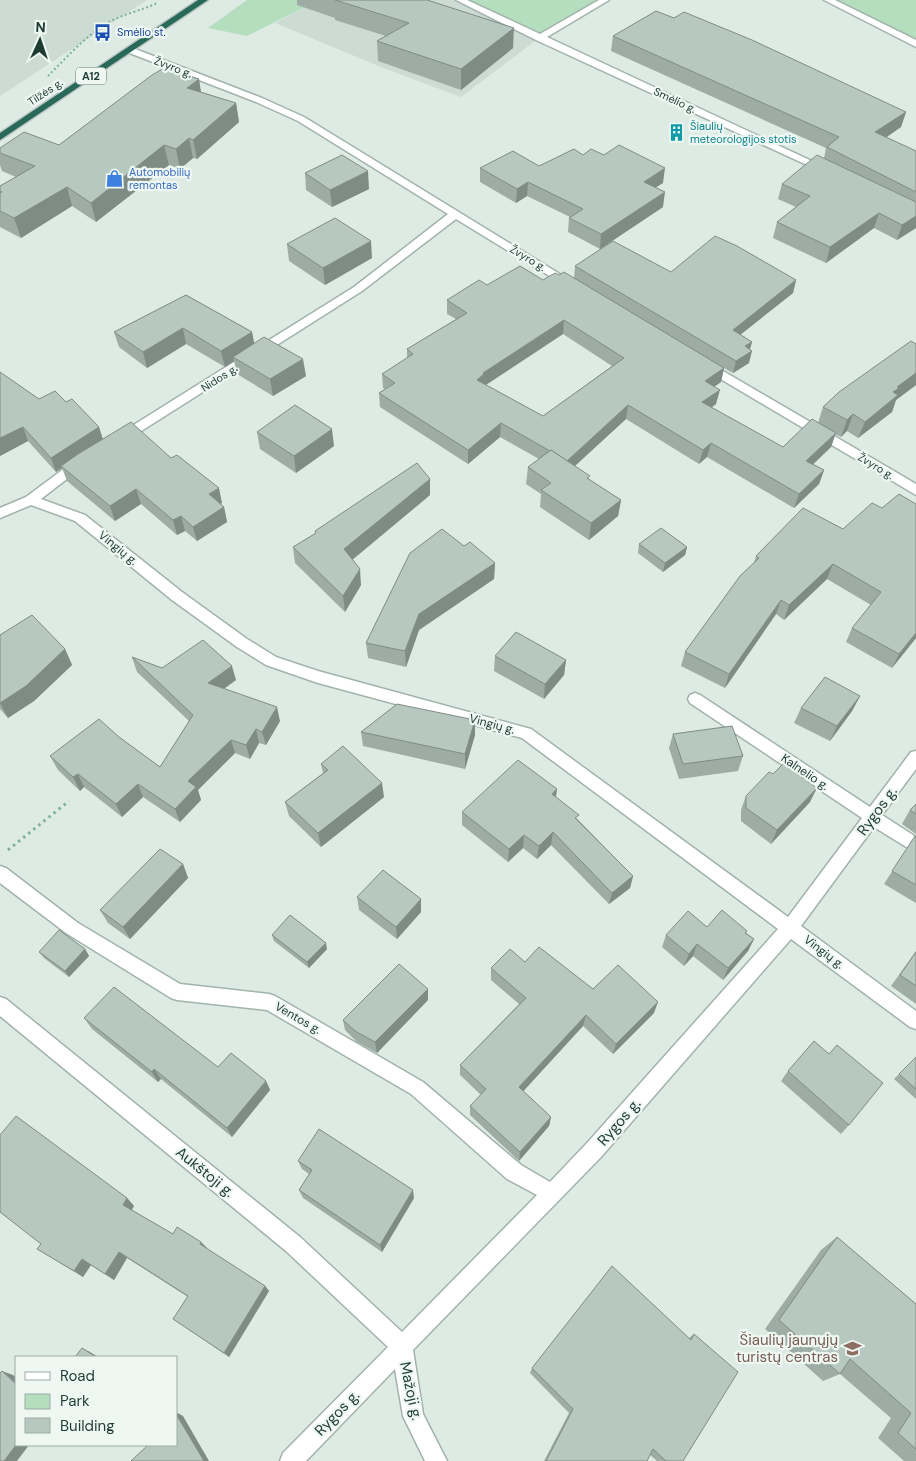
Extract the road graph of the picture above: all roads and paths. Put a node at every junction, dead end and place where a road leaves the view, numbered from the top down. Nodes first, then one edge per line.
1 (162, 0) edge
2 (204, 0) edge
3 (460, 0) edge
4 (605, 0) edge
5 (828, 0) edge
6 (539, 38) junction
7 (916, 44) edge
8 (130, 50) junction
9 (47, 77) dead end
10 (0, 137) edge
11 (832, 174) edge
12 (455, 214) junction
13 (581, 291) edge
14 (699, 361) edge
15 (112, 443) edge
16 (95, 453) edge
17 (916, 490) edge
18 (31, 500) junction
19 (0, 512) edge
20 (695, 699) dead end
21 (916, 757) edge
22 (69, 801) dead end
23 (872, 817) junction
24 (916, 846) edge
25 (8, 851) dead end
26 (0, 873) edge
27 (791, 927) junction
28 (0, 1005) edge
29 (916, 1021) edge
30 (551, 1193) junction
31 (402, 1346) junction
32 (291, 1461) edge
33 (436, 1461) edge

1 - 9 path
2 - 8 highway, Tilžės g. / A12
3 - 6 street, Smėlio g.
4 - 6 street
5 - 7 street
6 - 11 street, Smėlio g.
8 - 10 highway, Tilžės g. / A12
8 - 12 street, Žvyro g.
12 - 13 street, Žvyro g.
12 - 15 street, Nidos g.
14 - 17 street, Žvyro g.
16 - 18 street
18 - 19 street
18 - 27 street, Vingių g.
20 - 23 street, Kalnelio g.
21 - 23 street, Rygos g.
22 - 25 path
23 - 24 street, Kalnelio g.
23 - 27 street, Rygos g.
26 - 30 street, Ventos g.
27 - 29 street, Vingių g.
27 - 30 street, Rygos g.
28 - 31 street, Aukštoji g.
30 - 31 street, Rygos g.
31 - 32 street, Rygos g.
31 - 33 street, Mažoji g.

